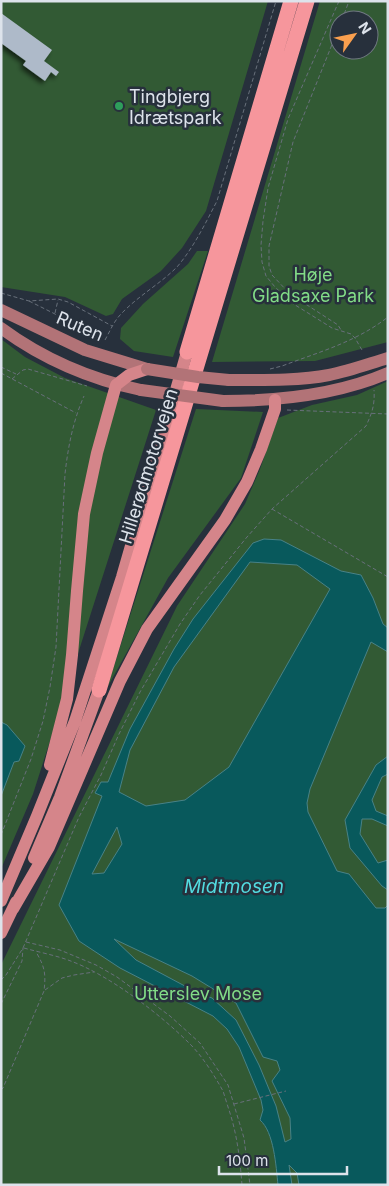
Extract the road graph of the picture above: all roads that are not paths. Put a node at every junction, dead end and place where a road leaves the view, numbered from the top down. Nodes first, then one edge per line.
1 (291, 1) edge
2 (307, 1) edge
3 (1, 310) edge
4 (1, 328) edge
5 (188, 352) joint
6 (388, 358) edge
7 (147, 368) junction
8 (388, 373) edge
9 (255, 380) junction
10 (116, 385) junction
11 (275, 404) junction
12 (99, 690) joint
13 (38, 816) junction
14 (1, 901) edge
15 (12, 910) junction
16 (1, 933) edge

1 - 5 highway, Hillerødmotorvejen
2 - 12 highway, Hillerødmotorvejen
3 - 7 street, Ruten
4 - 10 street
5 - 13 main road, Hillerødmotorvejen
6 - 9 street, Ruten
7 - 9 street, Ruten, bridge
7 - 10 main road
8 - 11 street
9 - 11 street
10 - 11 street, bridge
10 - 13 main road
11 - 15 main road
12 - 15 main road, Hillerødmotorvejen
13 - 14 main road, Hillerødmotorvejen
15 - 16 main road, Hillerødmotorvejen

